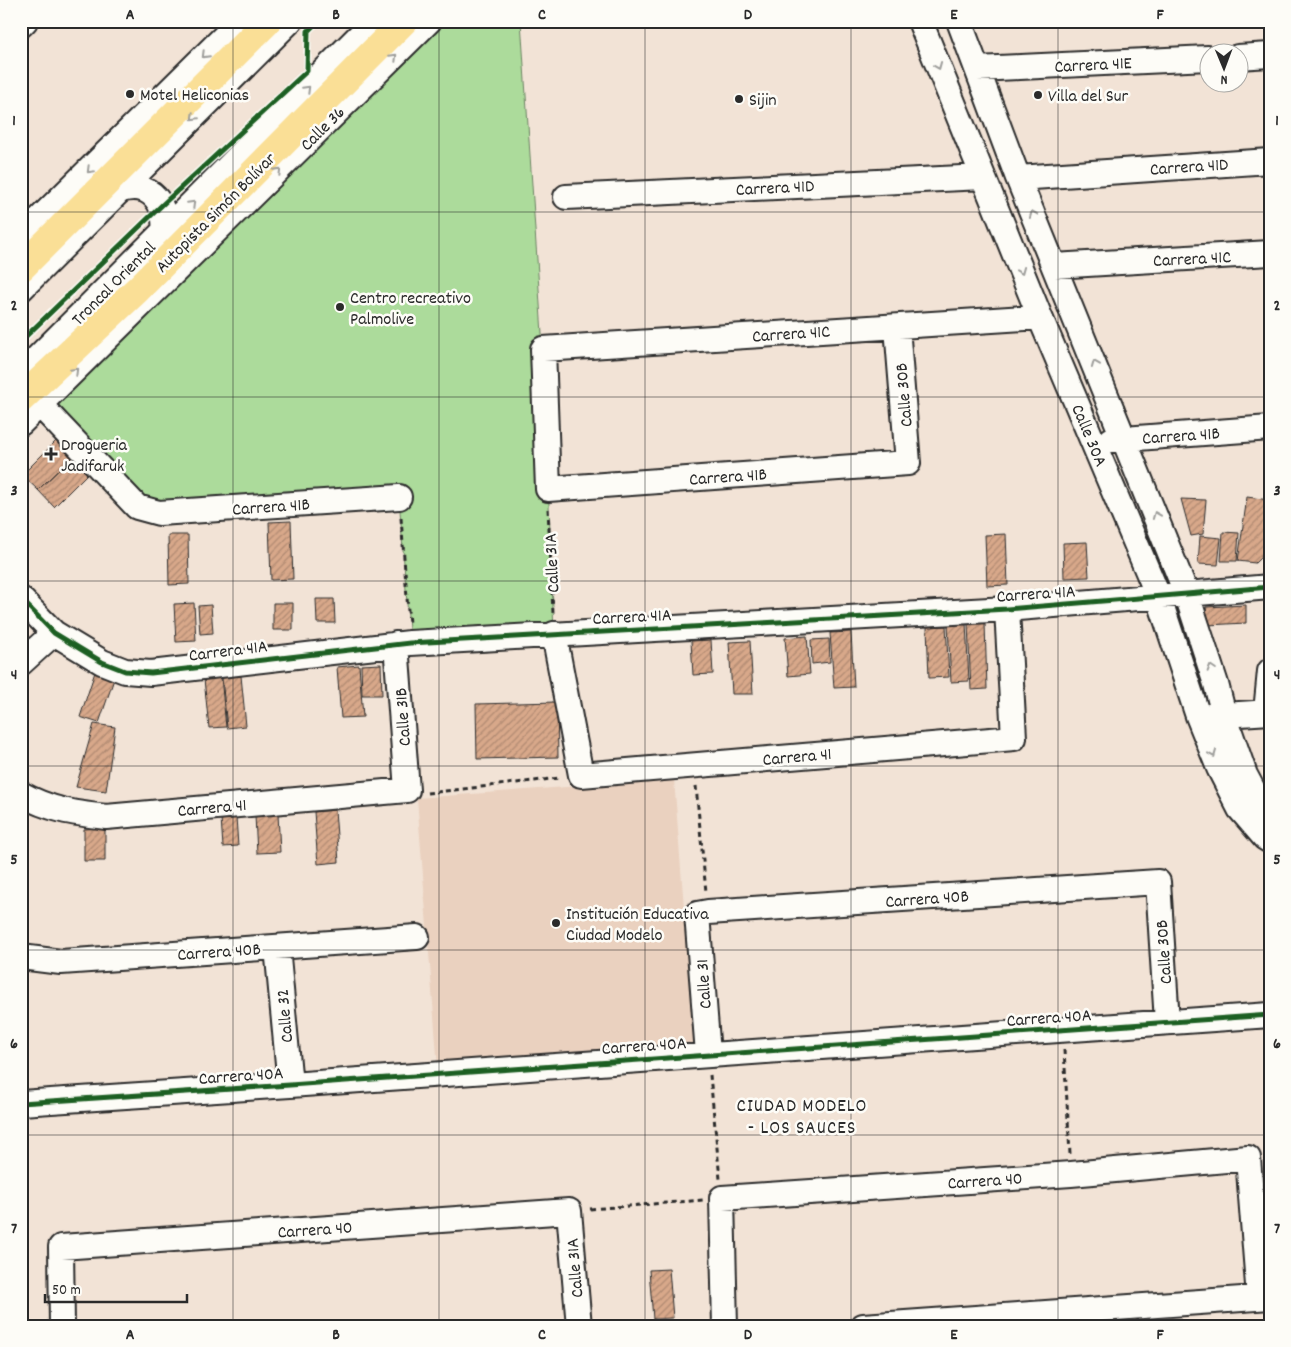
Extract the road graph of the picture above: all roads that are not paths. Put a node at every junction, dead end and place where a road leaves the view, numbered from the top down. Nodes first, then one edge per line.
1 (25, 21) edge
2 (240, 21) edge
3 (268, 21) edge
4 (290, 21) edge
5 (374, 21) edge
6 (404, 21) edge
7 (430, 21) edge
8 (920, 21) edge
9 (959, 21) edge
10 (21, 25) edge
11 (1270, 55) edge
12 (1248, 56) edge
13 (1198, 58) edge
14 (977, 69) junction
15 (1270, 161) edge
16 (983, 177) junction
17 (1018, 178) junction
18 (121, 190) junction
19 (566, 197) dead end
20 (202, 226) junction
21 (164, 231) junction
22 (21, 237) edge
23 (1270, 253) edge
24 (183, 265) junction
25 (1054, 266) junction
26 (21, 268) edge
27 (21, 289) edge
28 (138, 289) junction
29 (1040, 317) junction
30 (897, 327) junction
31 (21, 374) edge
32 (31, 402) edge
33 (21, 423) edge
34 (1270, 428) edge
35 (1125, 439) junction
36 (1092, 441) junction
37 (908, 463) joint
38 (548, 489) joint
39 (400, 497) road end
40 (1270, 588) edge
41 (1188, 595) junction
42 (1159, 598) junction
43 (21, 599) edge
44 (1007, 609) junction
45 (54, 633) junction
46 (554, 634) junction
47 (403, 644) junction
48 (21, 663) edge
49 (1270, 671) edge
50 (1268, 712) edge
51 (1224, 715) junction
52 (1198, 716) junction
53 (407, 790) joint
54 (21, 794) edge
55 (1270, 813) edge
56 (1270, 841) edge
57 (1158, 882) joint
58 (702, 913) joint
59 (417, 937) dead end
60 (277, 947) junction
61 (21, 957) edge
62 (1270, 1015) edge
63 (1168, 1022) junction
64 (708, 1054) junction
65 (290, 1086) junction
66 (21, 1103) edge
67 (569, 1211) joint
68 (1265, 1298) edge
69 (62, 1326) edge
70 (579, 1326) edge
71 (724, 1326) edge
72 (863, 1326) edge

1 - 10 street
2 -> 22 street
3 - 26 highway
4 -> 18 street
21 -> 5 street, Troncal Oriental
6 - 20 highway, Autopista Simón Bolívar
24 -> 7 street, Calle 36
8 -> 16 street, Calle 30A
9 - 14 street, Calle 30A
11 - 12 street
13 - 14 street, Carrera 41E
14 - 17 street, Calle 30A
15 - 17 street, Carrera 41D
16 - 19 street, Carrera 41D
16 -> 29 street, Calle 30A
25 -> 17 street, Calle 30A
18 - 21 street
18 - 27 street
20 - 24 highway
20 - 28 highway, Autopista Simón Bolívar
21 - 31 street, Troncal Oriental
23 - 25 street, Carrera 41C
24 - 28 highway
32 -> 24 street, Calle 36
35 -> 25 street, Calle 30A
28 - 32 highway, Autopista Simón Bolívar
29 - 30 street, Carrera 41C
29 - 36 street, Calle 30A
30 - 37 street, Calle 30B
30 - 38 street, Carrera 41C
32 - 33 street, Calle 36
32 - 39 street, Carrera 41B
34 - 35 street, Carrera 41B
35 - 36 street, Carrera 41B
41 -> 35 street, Calle 30A
36 - 42 street, Calle 30A
37 - 38 street, Carrera 41B
40 - 41 street, Carrera 41A
41 - 42 street, Carrera 41A
51 -> 41 street, Calle 30A
42 - 44 street, Carrera 41A
42 - 52 street, Calle 30A
43 - 45 street, Carrera 41A
44 - 46 street, Carrera 41A
44 - 46 street, Carrera 41
45 - 47 street, Carrera 41A
45 - 48 street
46 - 47 street, Carrera 41A
47 - 53 street, Calle 31B
49 - 50 street
50 - 51 street
51 - 52 street
51 - 55 street, Calle 30A
52 -> 56 street, Calle 30A
53 - 54 street, Carrera 41
57 - 58 street, Carrera 40B
57 - 63 street, Calle 30B
58 - 64 street, Calle 31
59 - 60 street, Carrera 40B
60 - 61 street, Carrera 40B
60 - 65 street, Calle 32
62 - 63 street, Carrera 40A
63 - 64 street, Carrera 40A
64 - 65 street, Carrera 40A
65 - 66 street, Carrera 40A
67 - 69 street, Carrera 40
67 - 70 street, Calle 31A
68 - 71 street, Carrera 40
68 - 72 street

